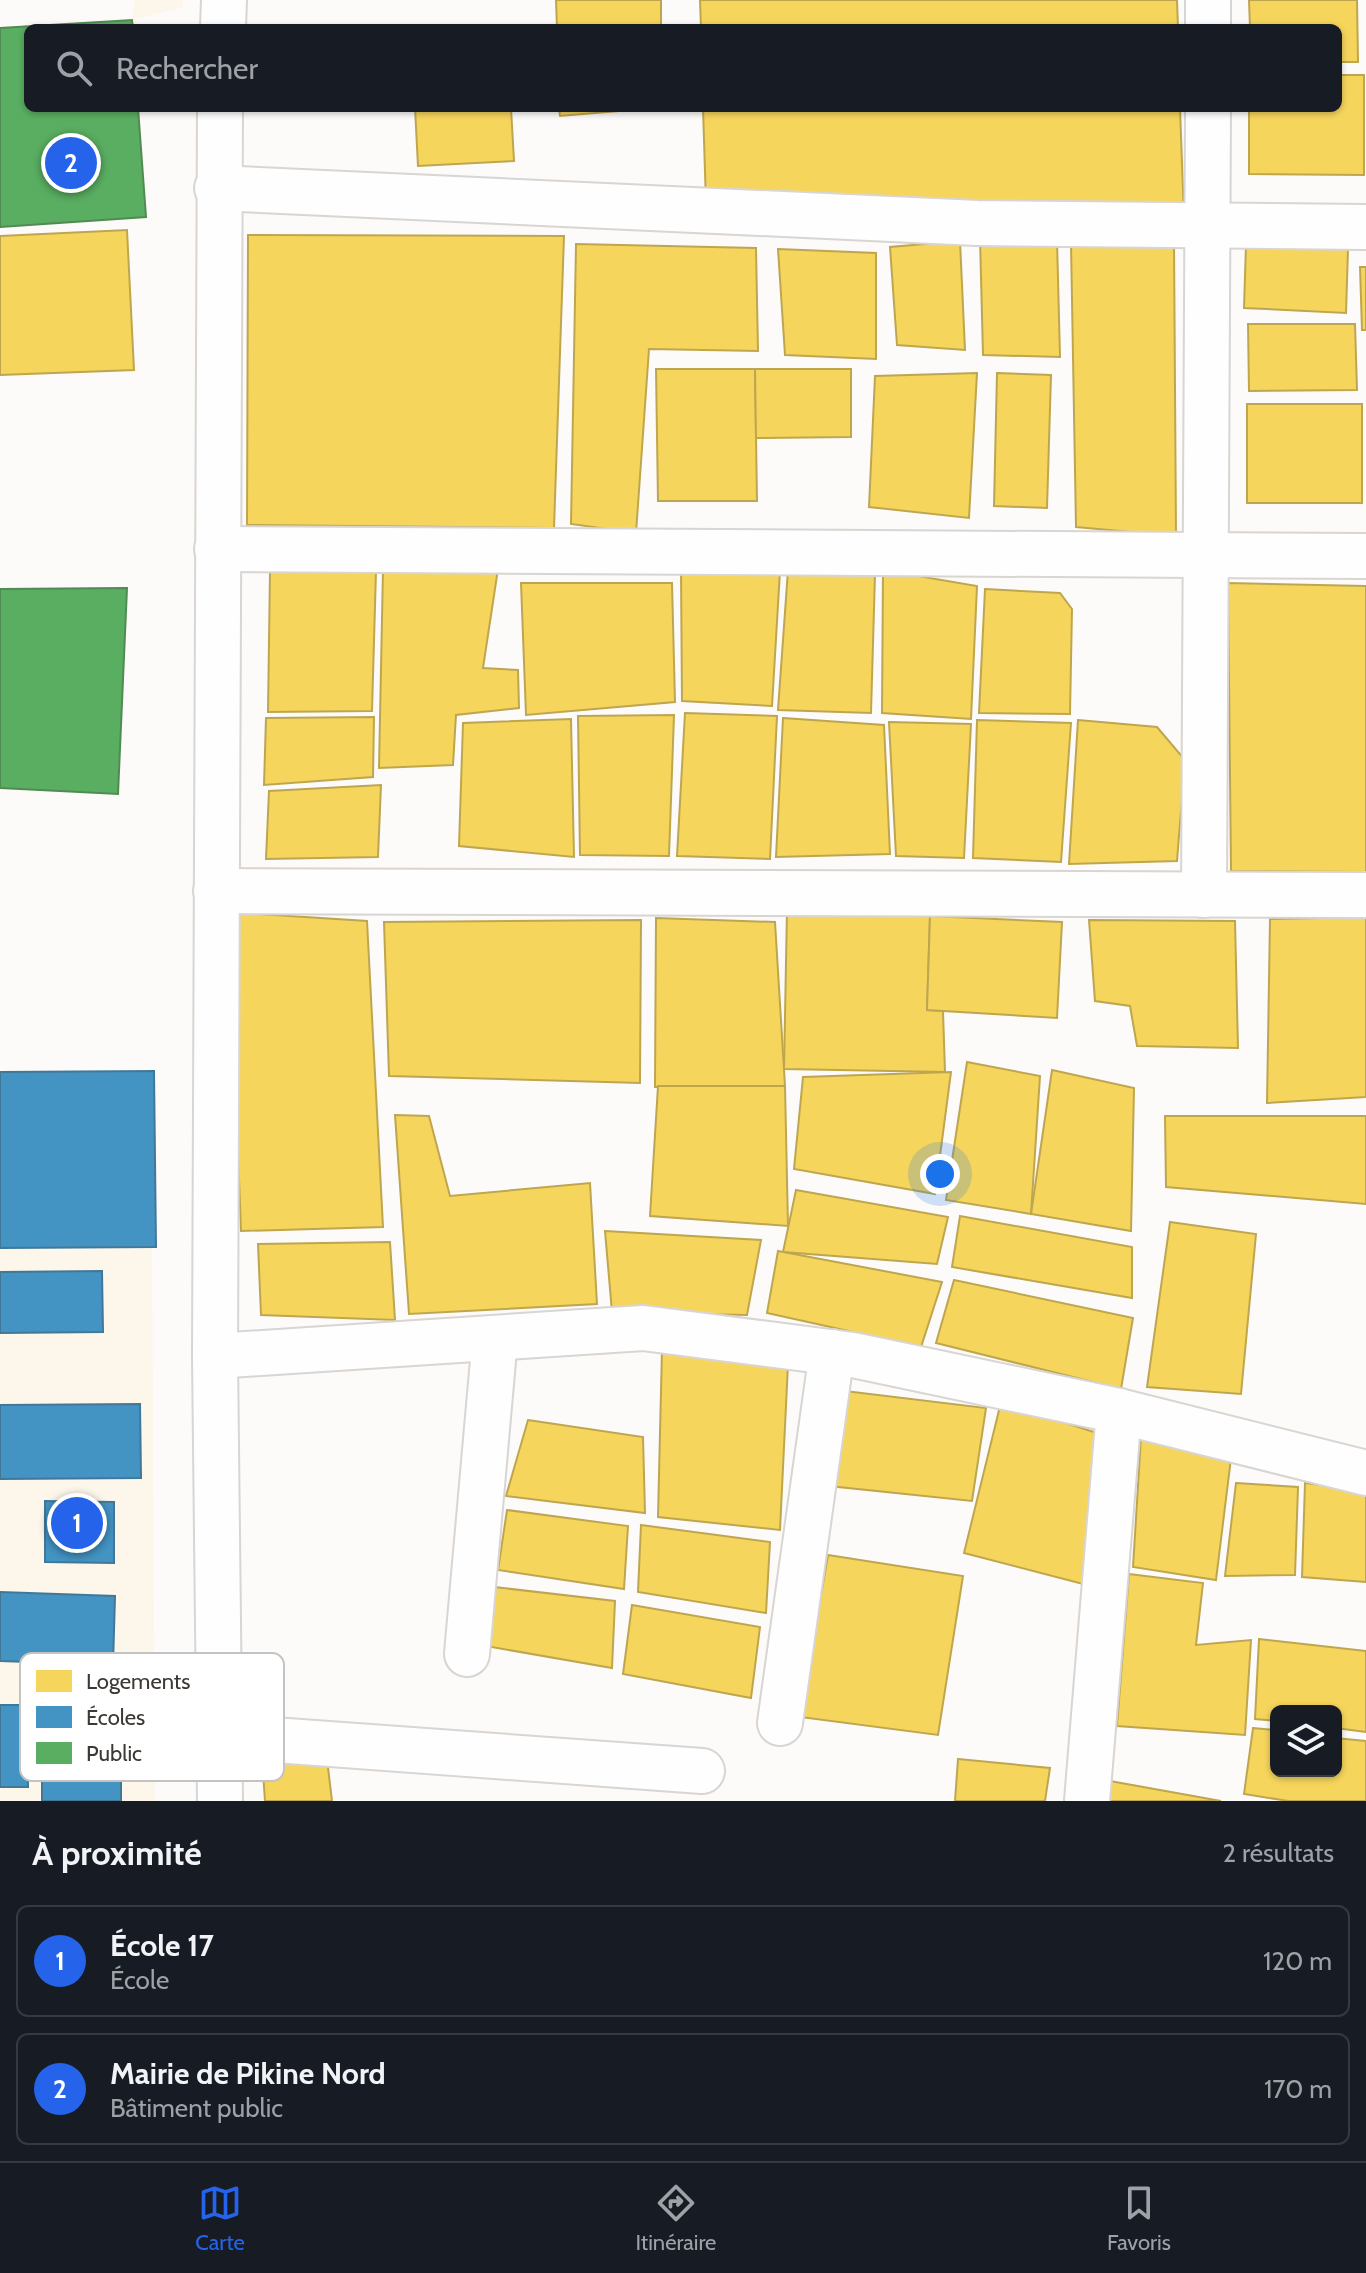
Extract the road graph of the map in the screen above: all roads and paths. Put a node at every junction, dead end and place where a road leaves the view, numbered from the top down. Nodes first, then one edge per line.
1 (224, 0) edge
2 (1208, 0) edge
3 (223, 24) edge
4 (1208, 24) edge
5 (220, 112) edge
6 (1208, 112) edge
7 (217, 188) junction
8 (1207, 225) junction
9 (1366, 227) edge
10 (217, 549) junction
11 (1206, 555) junction
12 (1366, 556) edge
13 (216, 891) junction
14 (1204, 895) junction
15 (1366, 895) edge
16 (495, 1338) junction
17 (832, 1352) junction
18 (215, 1356) junction
19 (1119, 1411) junction
20 (1366, 1473) edge
21 (218, 1653) edge
22 (467, 1654) dead end
23 (780, 1723) dead end
24 (284, 1741) edge
25 (702, 1771) dead end
26 (220, 1781) edge
27 (220, 1801) edge
28 (1087, 1801) edge

1 - 3 street
2 - 4 street
5 - 7 street
6 - 8 street
7 - 8 street
7 - 10 street
8 - 9 street
8 - 11 street
10 - 11 street
10 - 13 street
11 - 12 street
11 - 14 street
13 - 14 street
13 - 18 street
14 - 15 street
16 - 17 street
16 - 18 street
16 - 22 street
17 - 19 street
17 - 23 street
18 - 21 street
19 - 20 street
19 - 28 street
24 - 25 street
26 - 27 street

